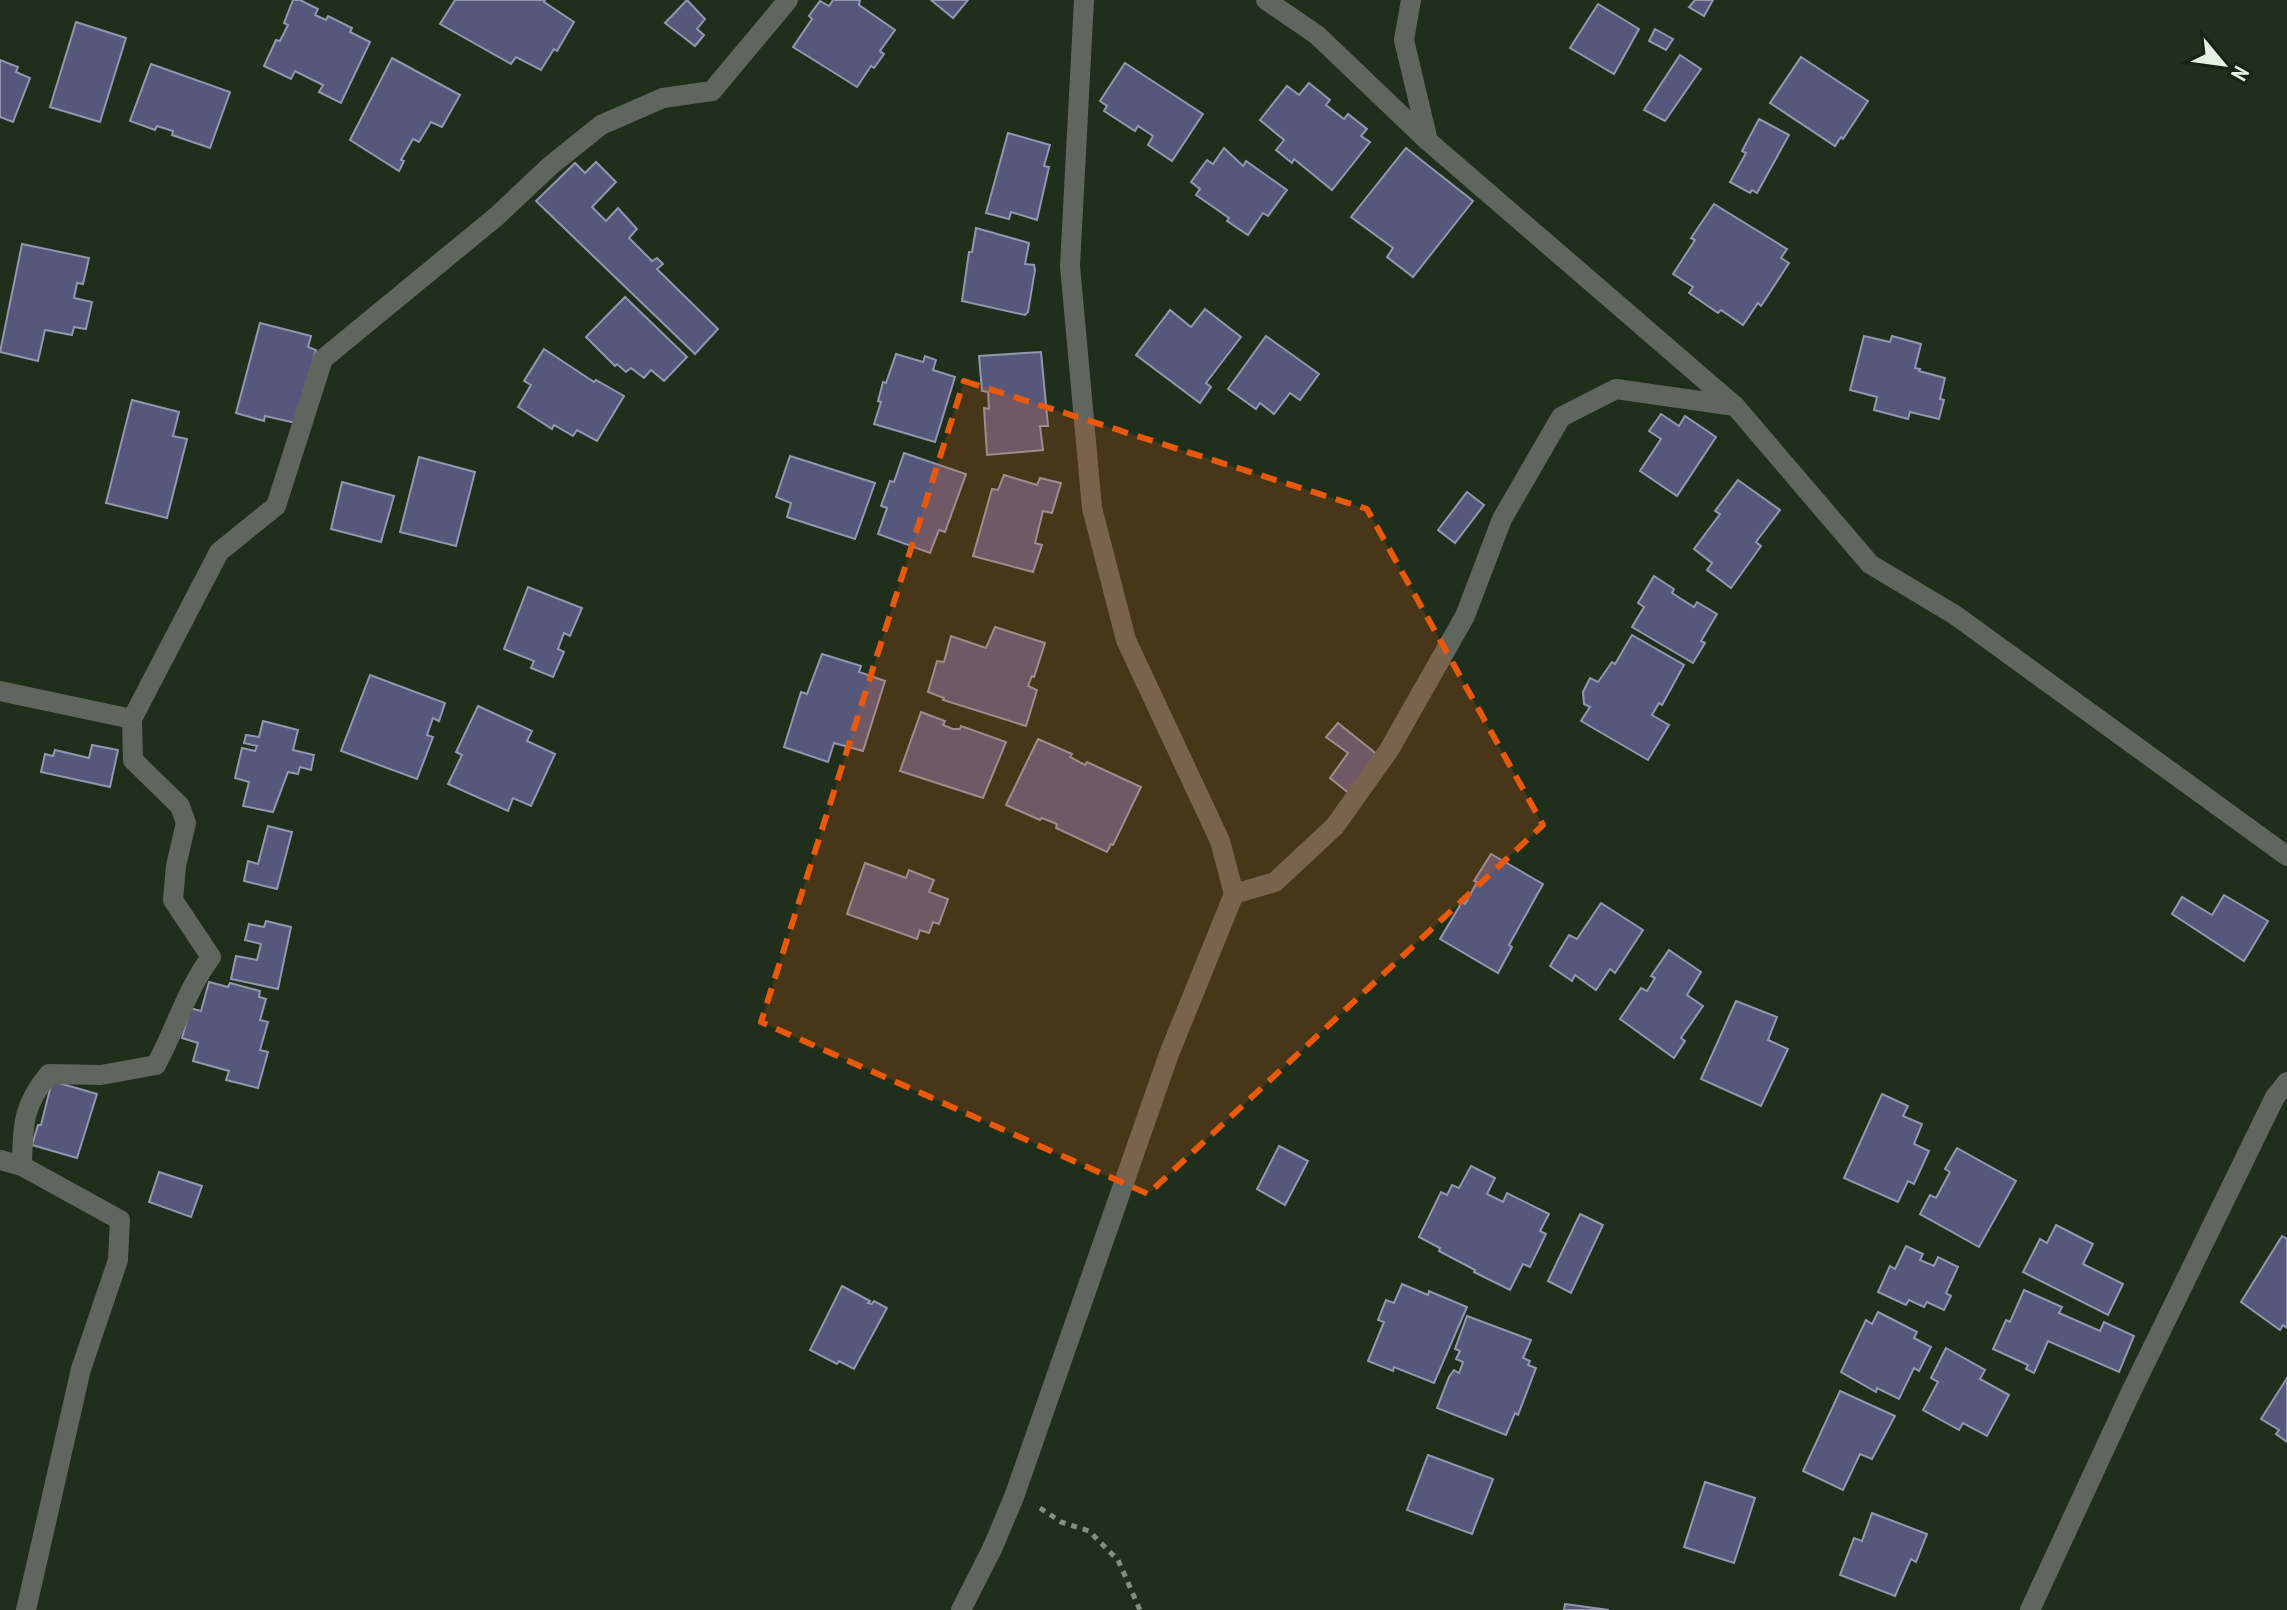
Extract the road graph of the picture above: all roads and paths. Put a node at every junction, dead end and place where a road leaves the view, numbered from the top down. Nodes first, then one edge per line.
1 (788, 0) edge
2 (1084, 0) edge
3 (1266, 0) edge
4 (1411, 0) edge
5 (1428, 141) junction
6 (1735, 406) junction
7 (0, 691) edge
8 (132, 719) junction
9 (2287, 856) edge
10 (1234, 894) junction
11 (2287, 1082) edge
12 (0, 1160) edge
13 (22, 1166) junction
14 (1014, 1497) junction
15 (26, 1610) edge
16 (961, 1610) edge
17 (1140, 1610) edge
18 (2030, 1610) edge

1 - 8 street
2 - 10 street
3 - 5 street
4 - 5 street
5 - 6 street
6 - 9 street
6 - 10 street
7 - 8 street
8 - 13 street
10 - 14 street
11 - 18 street
12 - 13 street
13 - 15 street
14 - 16 street
14 - 17 path

